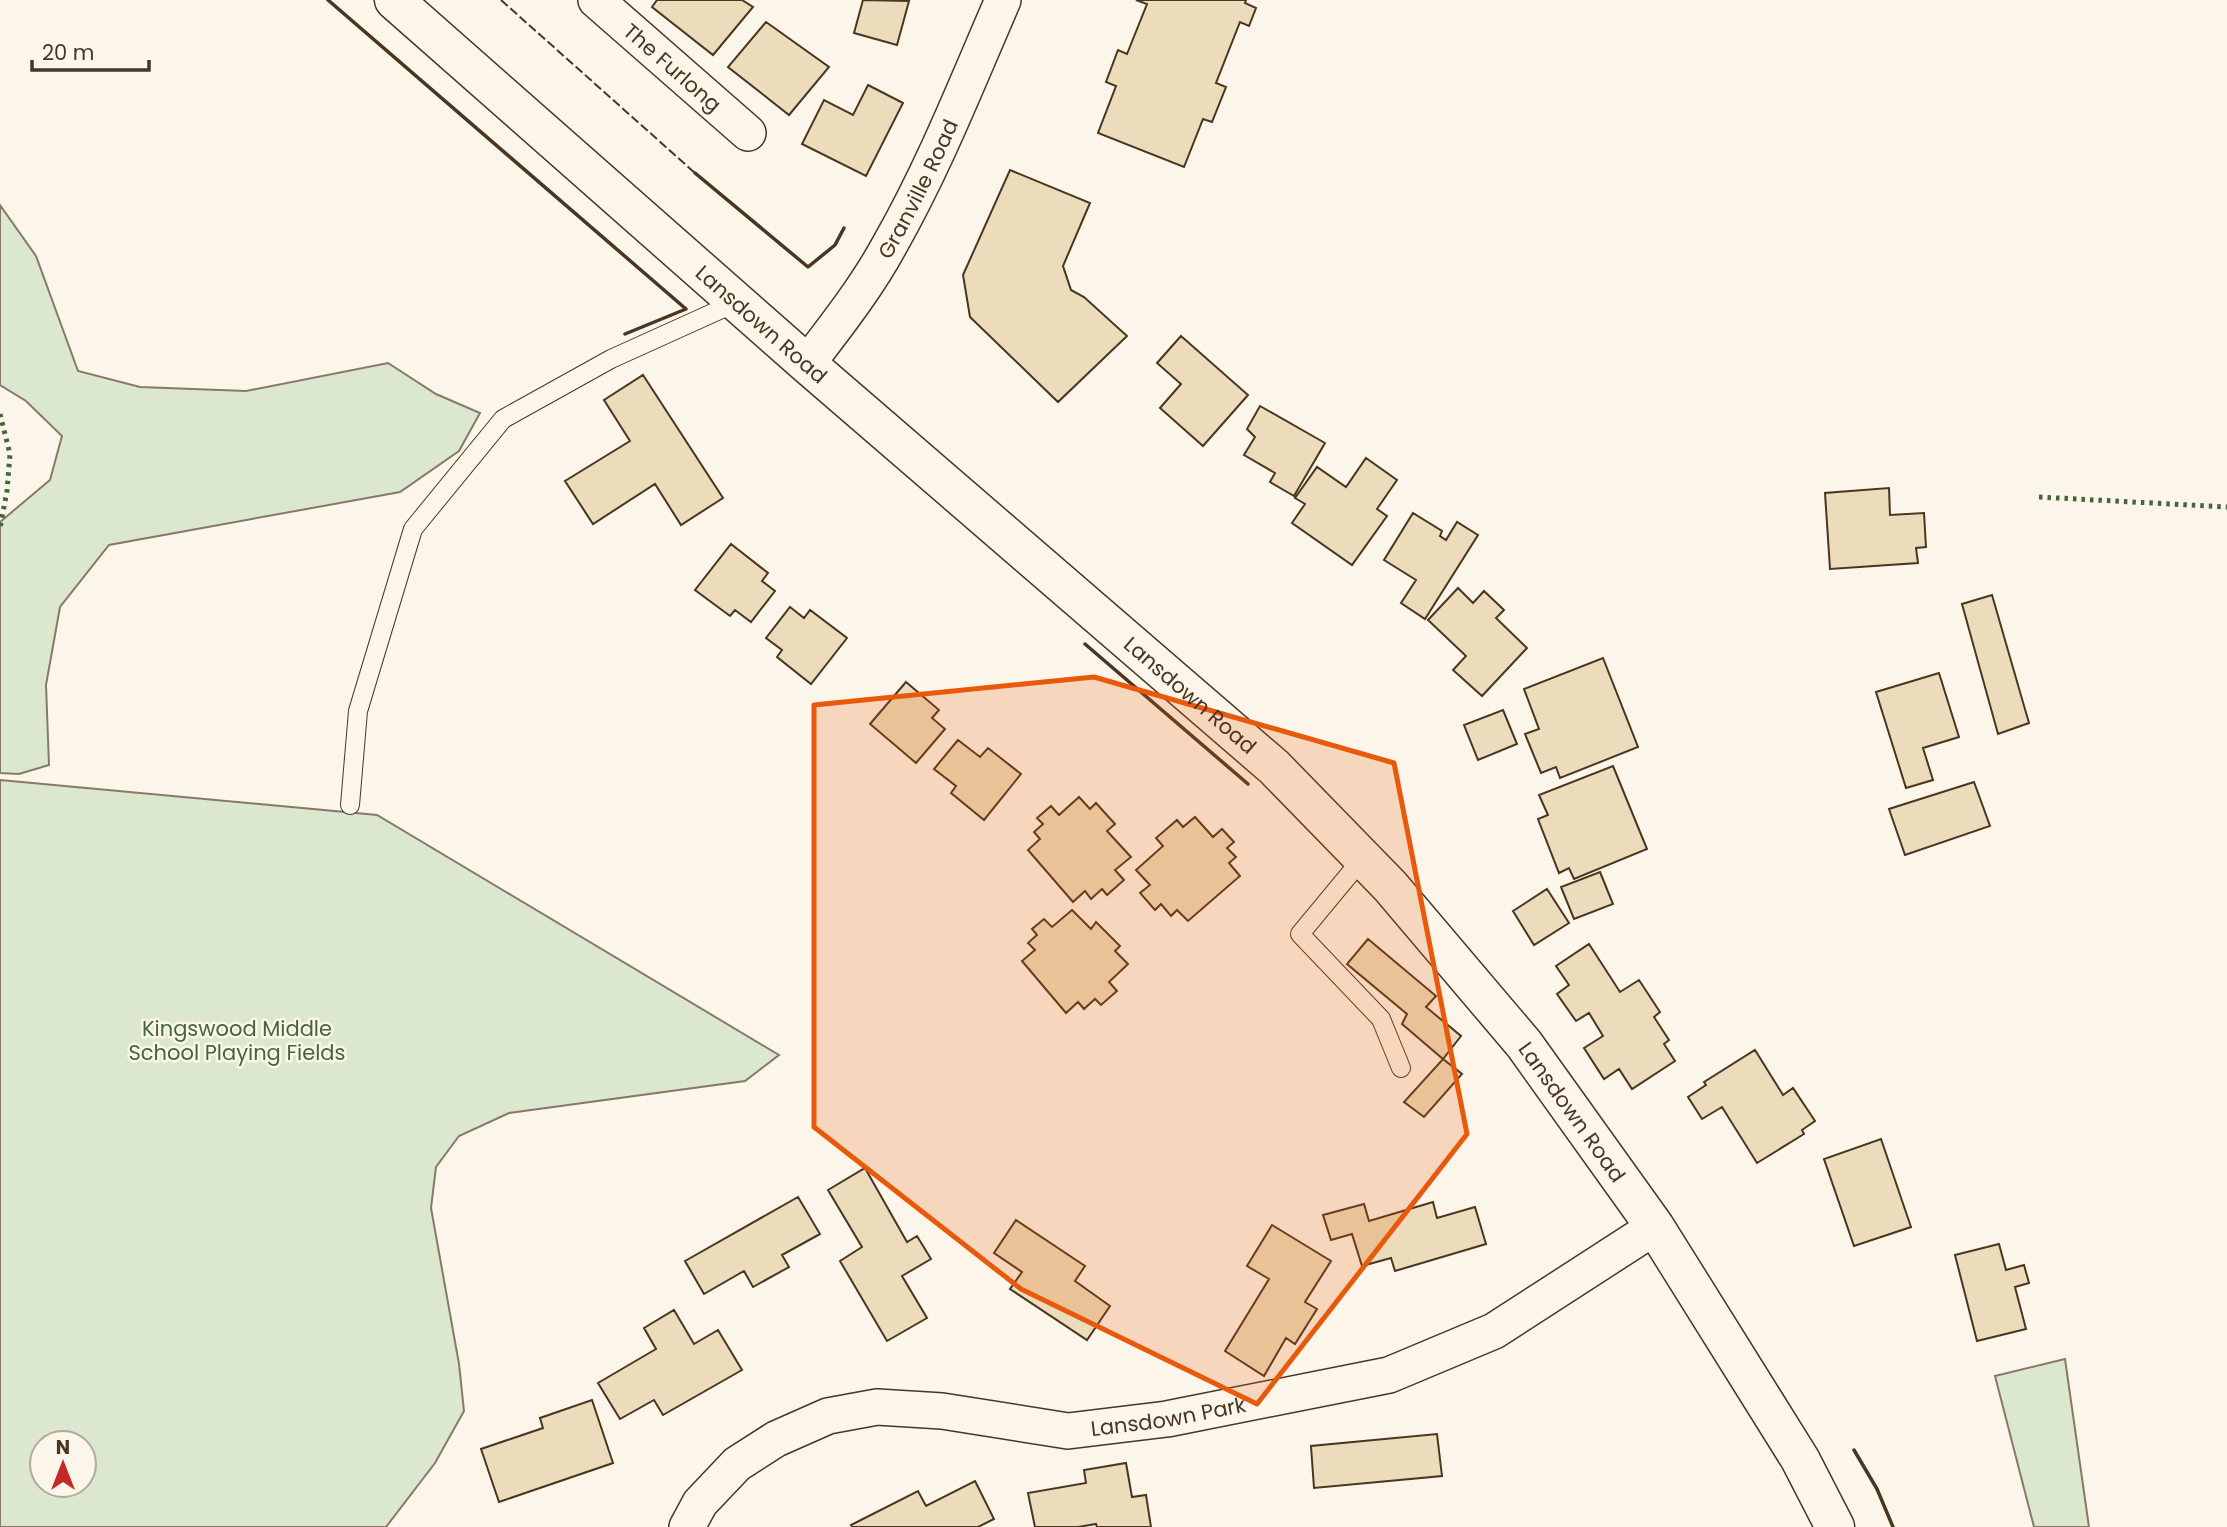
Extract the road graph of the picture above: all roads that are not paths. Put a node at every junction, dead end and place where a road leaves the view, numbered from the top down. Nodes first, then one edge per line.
1 (394, 0) edge
2 (1003, 0) edge
3 (612, 6) edge
4 (748, 133) dead end
5 (737, 302) junction
6 (807, 364) junction
7 (350, 805) dead end
8 (1363, 858) junction
9 (1401, 1068) dead end
10 (1655, 1227) junction
11 (687, 1527) edge
12 (1835, 1527) edge

1 - 5 street, Lansdown Road
2 - 6 street, Granville Road
3 - 4 street, The Furlong
5 - 6 street, Lansdown Road
5 - 7 lane
6 - 8 street, Lansdown Road
8 - 9 lane
8 - 10 street, Lansdown Road
10 - 11 street, Lansdown Park
10 - 12 street, Lansdown Road

